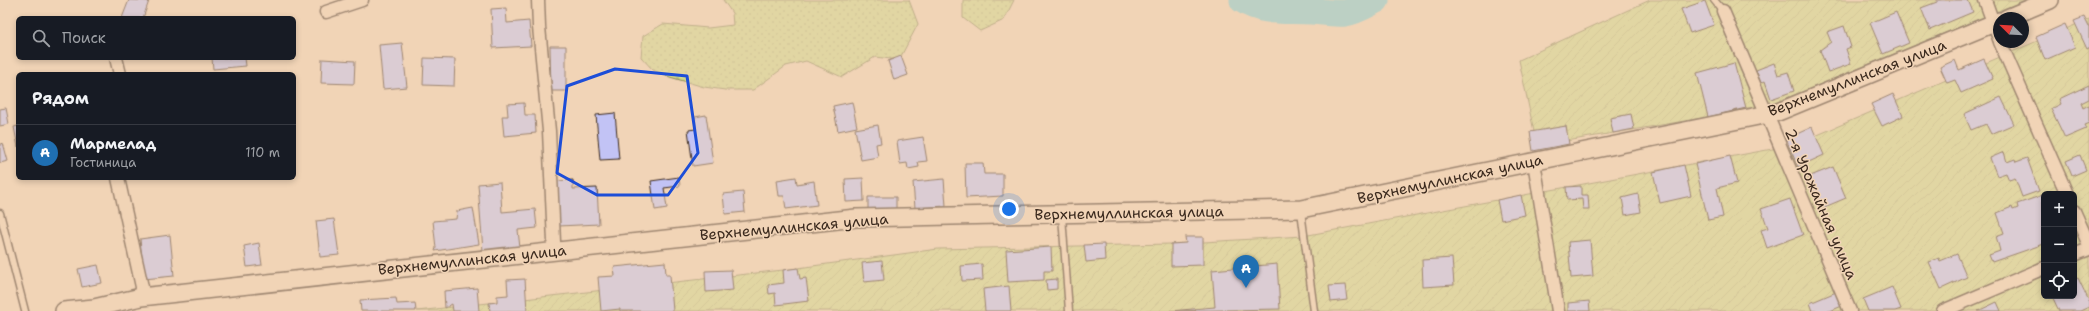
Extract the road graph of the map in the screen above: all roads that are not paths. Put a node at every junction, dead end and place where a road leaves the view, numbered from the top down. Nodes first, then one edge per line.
1 (362, 0) edge
2 (538, 0) edge
3 (1714, 0) edge
4 (1985, 0) edge
5 (2050, 0) edge
6 (326, 12) dead end
7 (1723, 12) joint
8 (2026, 12) edge
9 (1993, 16) edge
10 (1993, 28) edge
11 (2003, 48) edge
12 (116, 60) edge
13 (120, 72) edge
14 (1765, 114) junction
15 (1534, 162) junction
16 (118, 180) edge
17 (2066, 191) edge
18 (1301, 209) junction
19 (0, 213) edge
20 (1062, 214) junction
21 (2077, 218) edge
22 (2089, 246) edge
23 (2089, 249) edge
24 (551, 251) junction
25 (2077, 254) edge
26 (2041, 269) edge
27 (141, 297) junction
28 (25, 311) edge
29 (64, 311) edge
30 (1069, 311) edge
31 (1314, 311) edge
32 (1558, 311) edge
33 (1850, 311) edge
34 (1943, 311) edge

1 - 6 street
2 - 24 street
3 - 7 lane, 2-я Урожайная улица
4 - 9 street
5 - 8 street, Верхнемуллинская улица
7 - 14 street, 2-я Урожайная улица
10 - 14 street, Верхнемуллинская улица
11 - 17 street
12 - 13 street
14 - 15 street, Верхнемуллинская улица
14 - 33 street, 2-я Урожайная улица
15 - 18 street, Верхнемуллинская улица
15 - 32 street
16 - 27 street
18 - 20 street, Верхнемуллинская улица
18 - 31 lane
19 - 28 lane
20 - 24 street, Верхнемуллинская улица
20 - 30 lane
21 - 22 street
23 - 25 street
24 - 27 street, Верхнемуллинская улица
26 - 34 street
27 - 29 street, Верхнемуллинская улица

